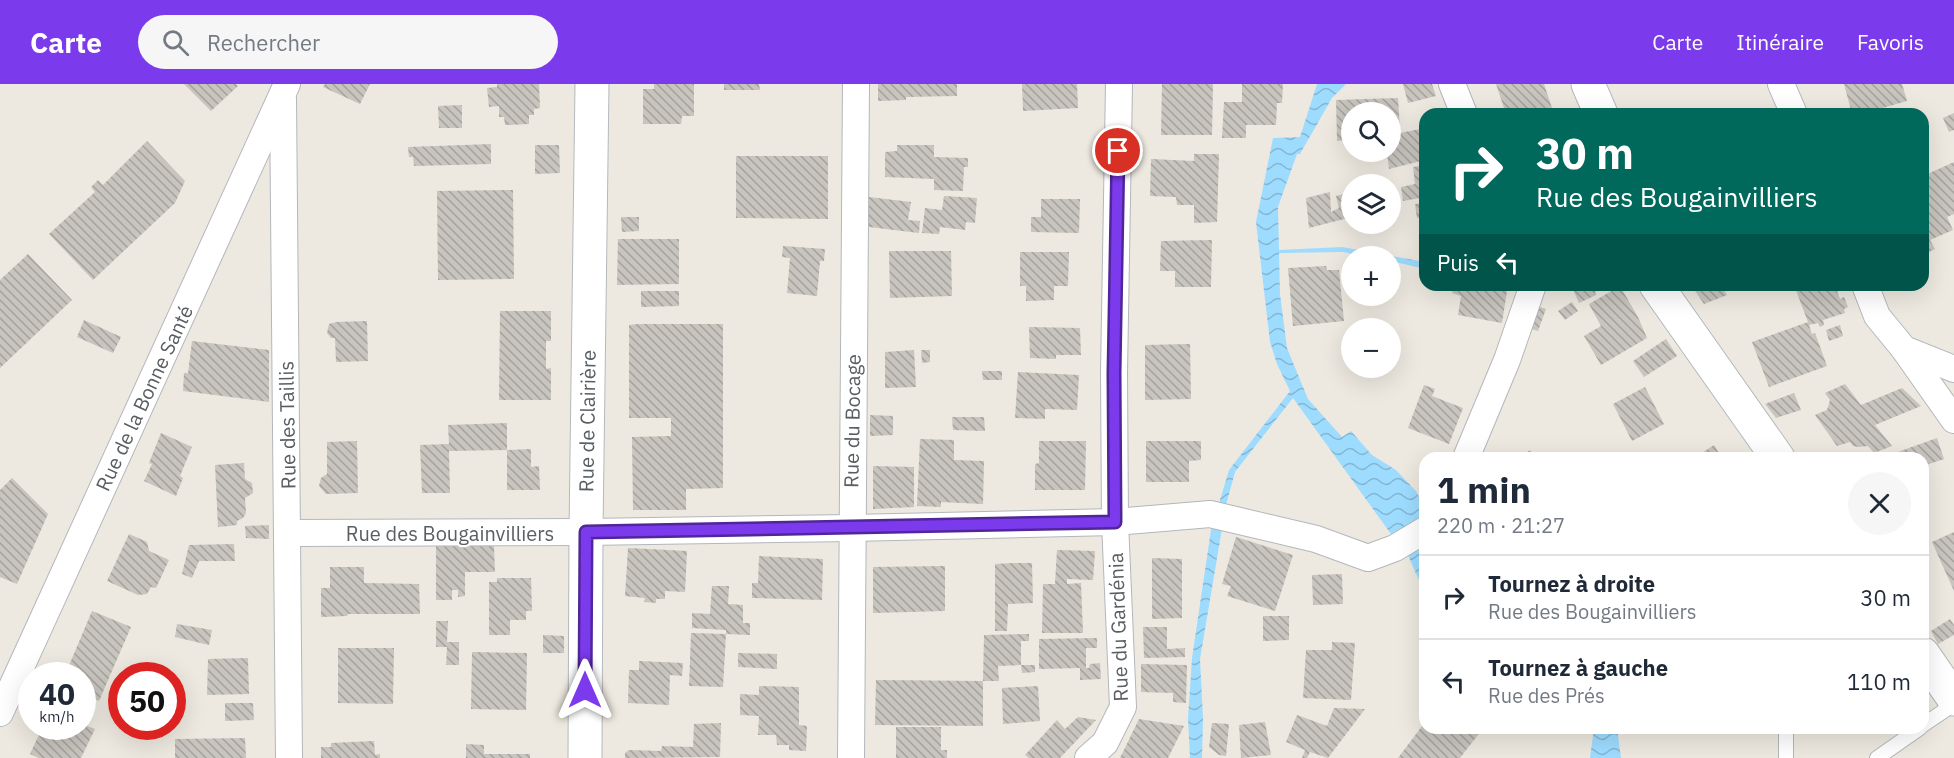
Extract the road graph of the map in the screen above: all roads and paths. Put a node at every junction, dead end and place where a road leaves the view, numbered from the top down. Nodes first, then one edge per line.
1 (592, 84) edge
2 (856, 84) edge
3 (1119, 84) edge
4 (1452, 84) edge
5 (1588, 84) edge
6 (1781, 84) edge
7 (285, 88) edge
8 (1462, 108) edge
9 (1598, 108) edge
10 (1791, 108) edge
11 (1531, 291) edge
12 (1660, 291) edge
13 (1867, 291) edge
14 (1904, 349) junction
15 (1954, 369) edge
16 (1954, 420) edge
17 (1469, 452) edge
18 (1774, 452) edge
19 (1115, 522) junction
20 (851, 528) junction
21 (586, 532) junction
22 (288, 533) junction
23 (1419, 534) edge
24 (1929, 663) edge
25 (1954, 699) edge
26 (1954, 704) edge
27 (0, 713) edge
28 (1929, 721) edge
29 (1786, 734) edge
30 (1910, 734) edge
31 (289, 758) edge
32 (585, 758) edge
33 (851, 758) edge
34 (1088, 758) edge
35 (1786, 758) edge
36 (1877, 758) edge

1 - 21 main road, Rue de Clairière
2 - 20 street, Rue du Bocage
3 - 19 street, Rue du Gardénia
4 - 8 street
5 - 9 main road
6 - 10 street
7 - 22 street, Rue des Taillis
7 - 27 street, Rue de la Bonne Santé
11 - 17 street
12 - 18 main road
13 - 14 street
14 - 15 street
14 - 16 street
19 - 20 street, Rue des Bougainvilliers
19 - 23 street, Rue des Bougainvilliers
19 - 34 street, Rue du Gardénia
20 - 21 street, Rue des Bougainvilliers
20 - 33 street, Rue du Bocage
21 - 22 street, Rue des Bougainvilliers
21 - 32 main road, Rue de Clairière
22 - 31 street, Rue des Taillis
24 - 25 main road
26 - 28 lane
29 - 35 lane
30 - 36 lane

